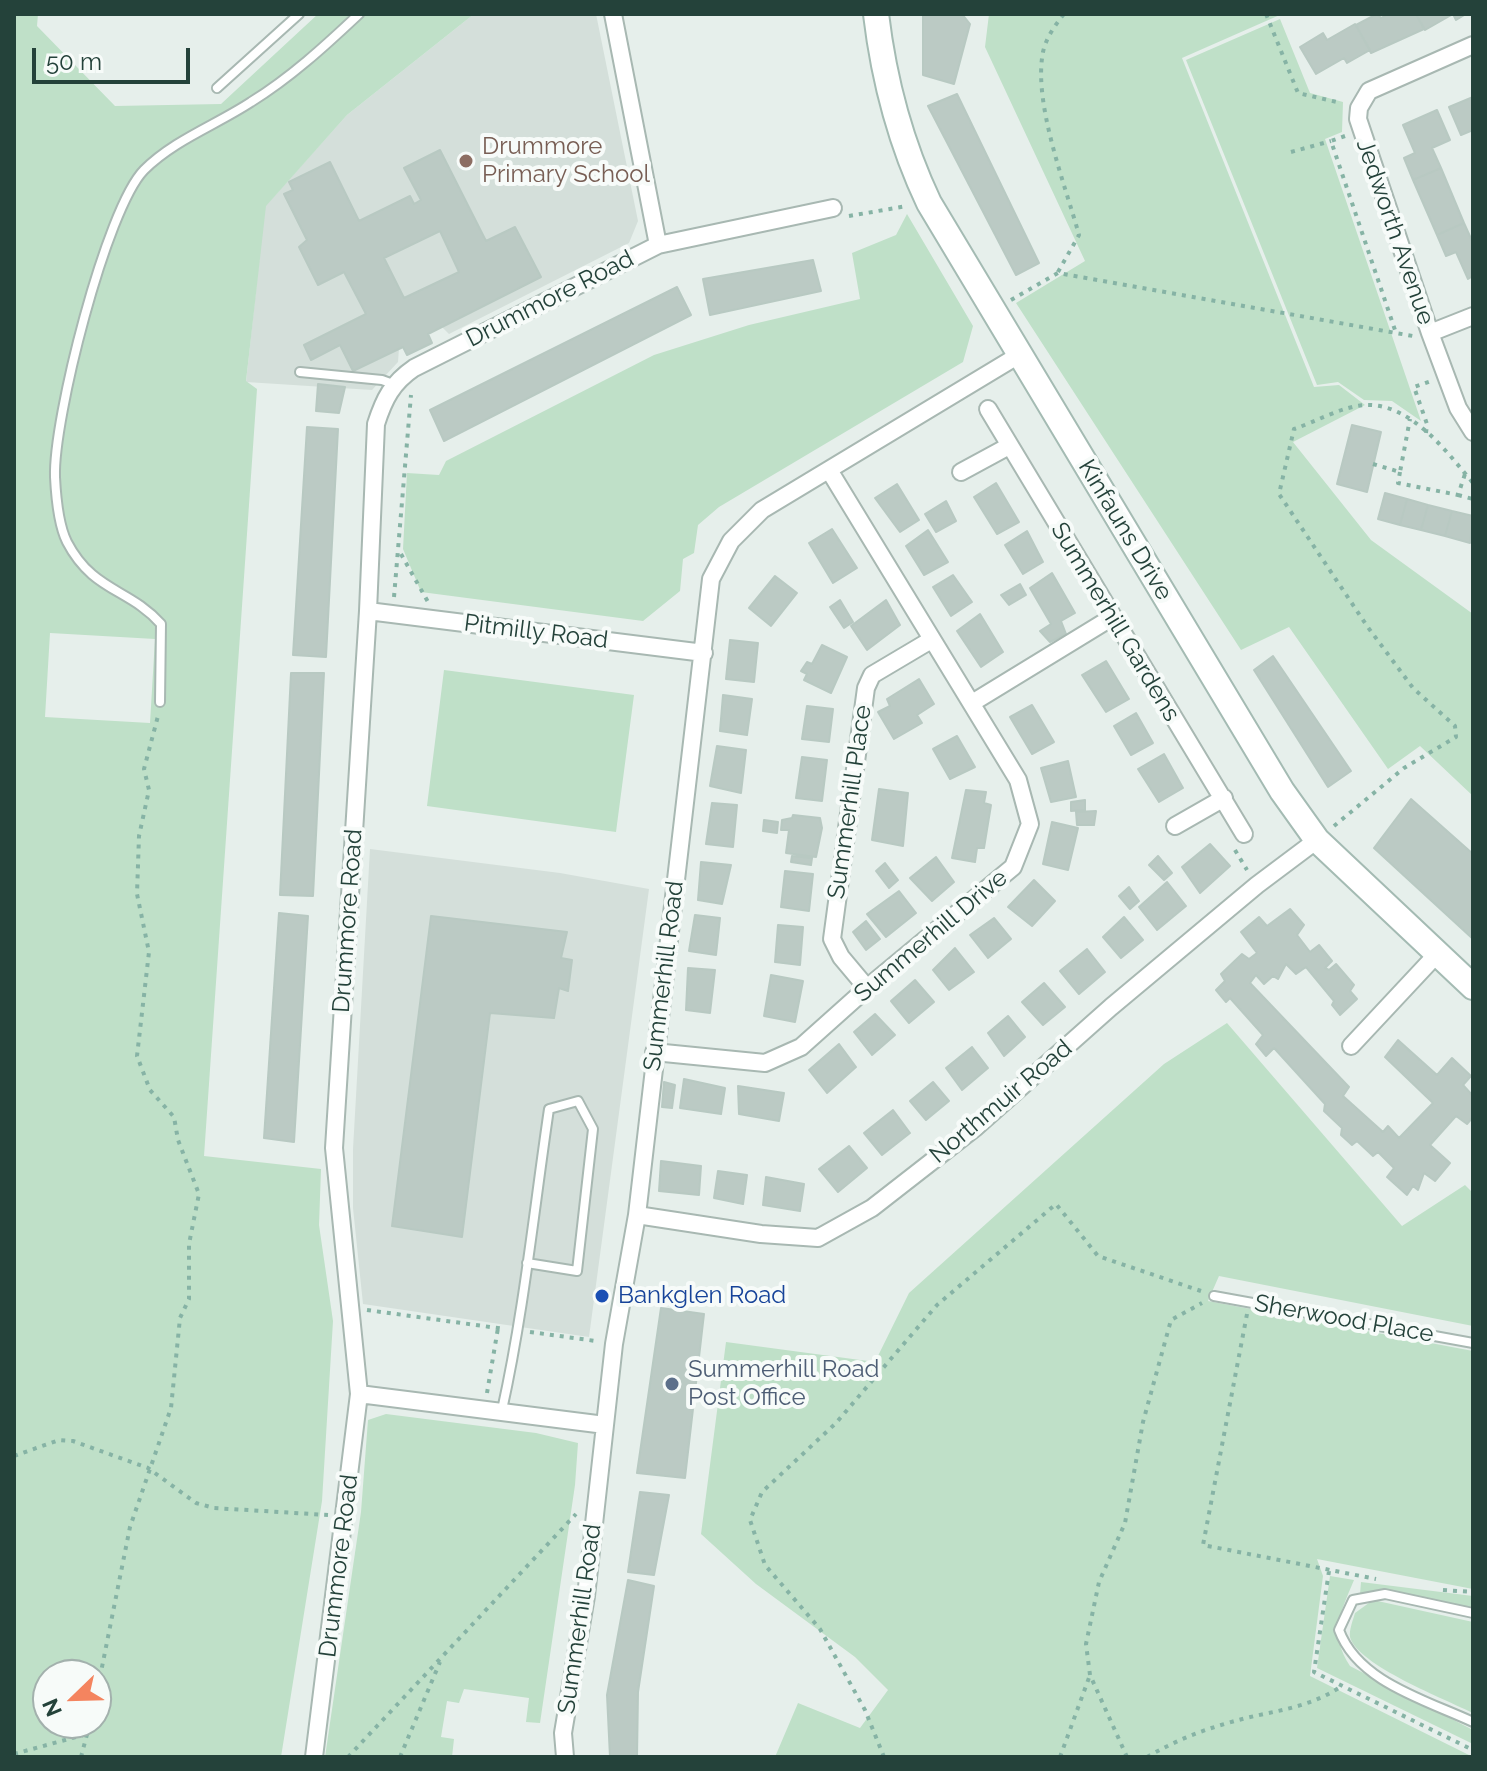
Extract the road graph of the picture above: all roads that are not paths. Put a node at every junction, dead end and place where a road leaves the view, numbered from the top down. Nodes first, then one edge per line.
1 (299, 14) edge
2 (359, 14) edge
3 (613, 14) edge
4 (876, 14) edge
5 (1473, 45) edge
6 (217, 88) dead end
7 (833, 208) road end
8 (658, 245) junction
9 (1473, 316) edge
10 (1430, 333) junction
11 (1019, 355) junction
12 (300, 372) dead end
13 (393, 384) junction
14 (988, 409) dead end
15 (1473, 432) edge
16 (1009, 446) junction
17 (829, 470) junction
18 (961, 472) dead end
19 (368, 611) junction
20 (1111, 618) junction
21 (931, 640) junction
22 (704, 653) junction
23 (160, 702) road end
24 (972, 703) junction
25 (1224, 798) junction
26 (1175, 826) dead end
27 (1244, 834) dead end
28 (1317, 840) junction
29 (1437, 954) junction
30 (1473, 987) edge
31 (867, 988) junction
32 (1351, 1046) dead end
33 (654, 1052) junction
34 (637, 1215) junction
35 (527, 1263) junction
36 (1214, 1296) road end
37 (1473, 1343) edge
38 (359, 1394) junction
39 (493, 1409) junction
40 (605, 1425) junction
41 (1473, 1613) edge
42 (1473, 1722) edge
43 (314, 1757) edge
44 (565, 1757) edge

1 - 6 lane
2 - 23 lane
3 - 8 street, Drummore Road
4 - 11 street, Kinfauns Drive
5 - 10 street, Jedworth Avenue
7 - 8 street, Drummore Road
8 - 13 street, Drummore Road
9 - 10 street
10 - 15 street, Jedworth Avenue
11 - 17 street, Summerhill Road
11 - 28 street, Kinfauns Drive
12 - 13 lane
13 - 19 street, Drummore Road
14 - 16 street, Summerhill Gardens
16 - 18 street
16 - 20 street, Summerhill Gardens
17 - 21 street, Summerhill Drive
17 - 22 street, Summerhill Road
19 - 22 street, Pitmilly Road
19 - 38 street, Drummore Road
20 - 24 street
20 - 25 street, Summerhill Gardens
21 - 24 street, Summerhill Drive
21 - 31 street, Summerhill Place
22 - 33 street, Summerhill Road
24 - 31 street, Summerhill Drive
25 - 26 street
25 - 27 street, Summerhill Gardens
28 - 29 street, Kinfauns Drive
28 - 34 street, Northmuir Road
29 - 30 street, Kinfauns Drive
29 - 32 street
31 - 33 street, Summerhill Drive
33 - 34 street, Summerhill Road
34 - 40 street, Summerhill Road
35 - 35 lane
35 - 39 lane
36 - 37 lane, Sherwood Place
38 - 39 street
38 - 43 street, Drummore Road
39 - 40 street
40 - 44 street, Summerhill Road
41 - 42 lane

